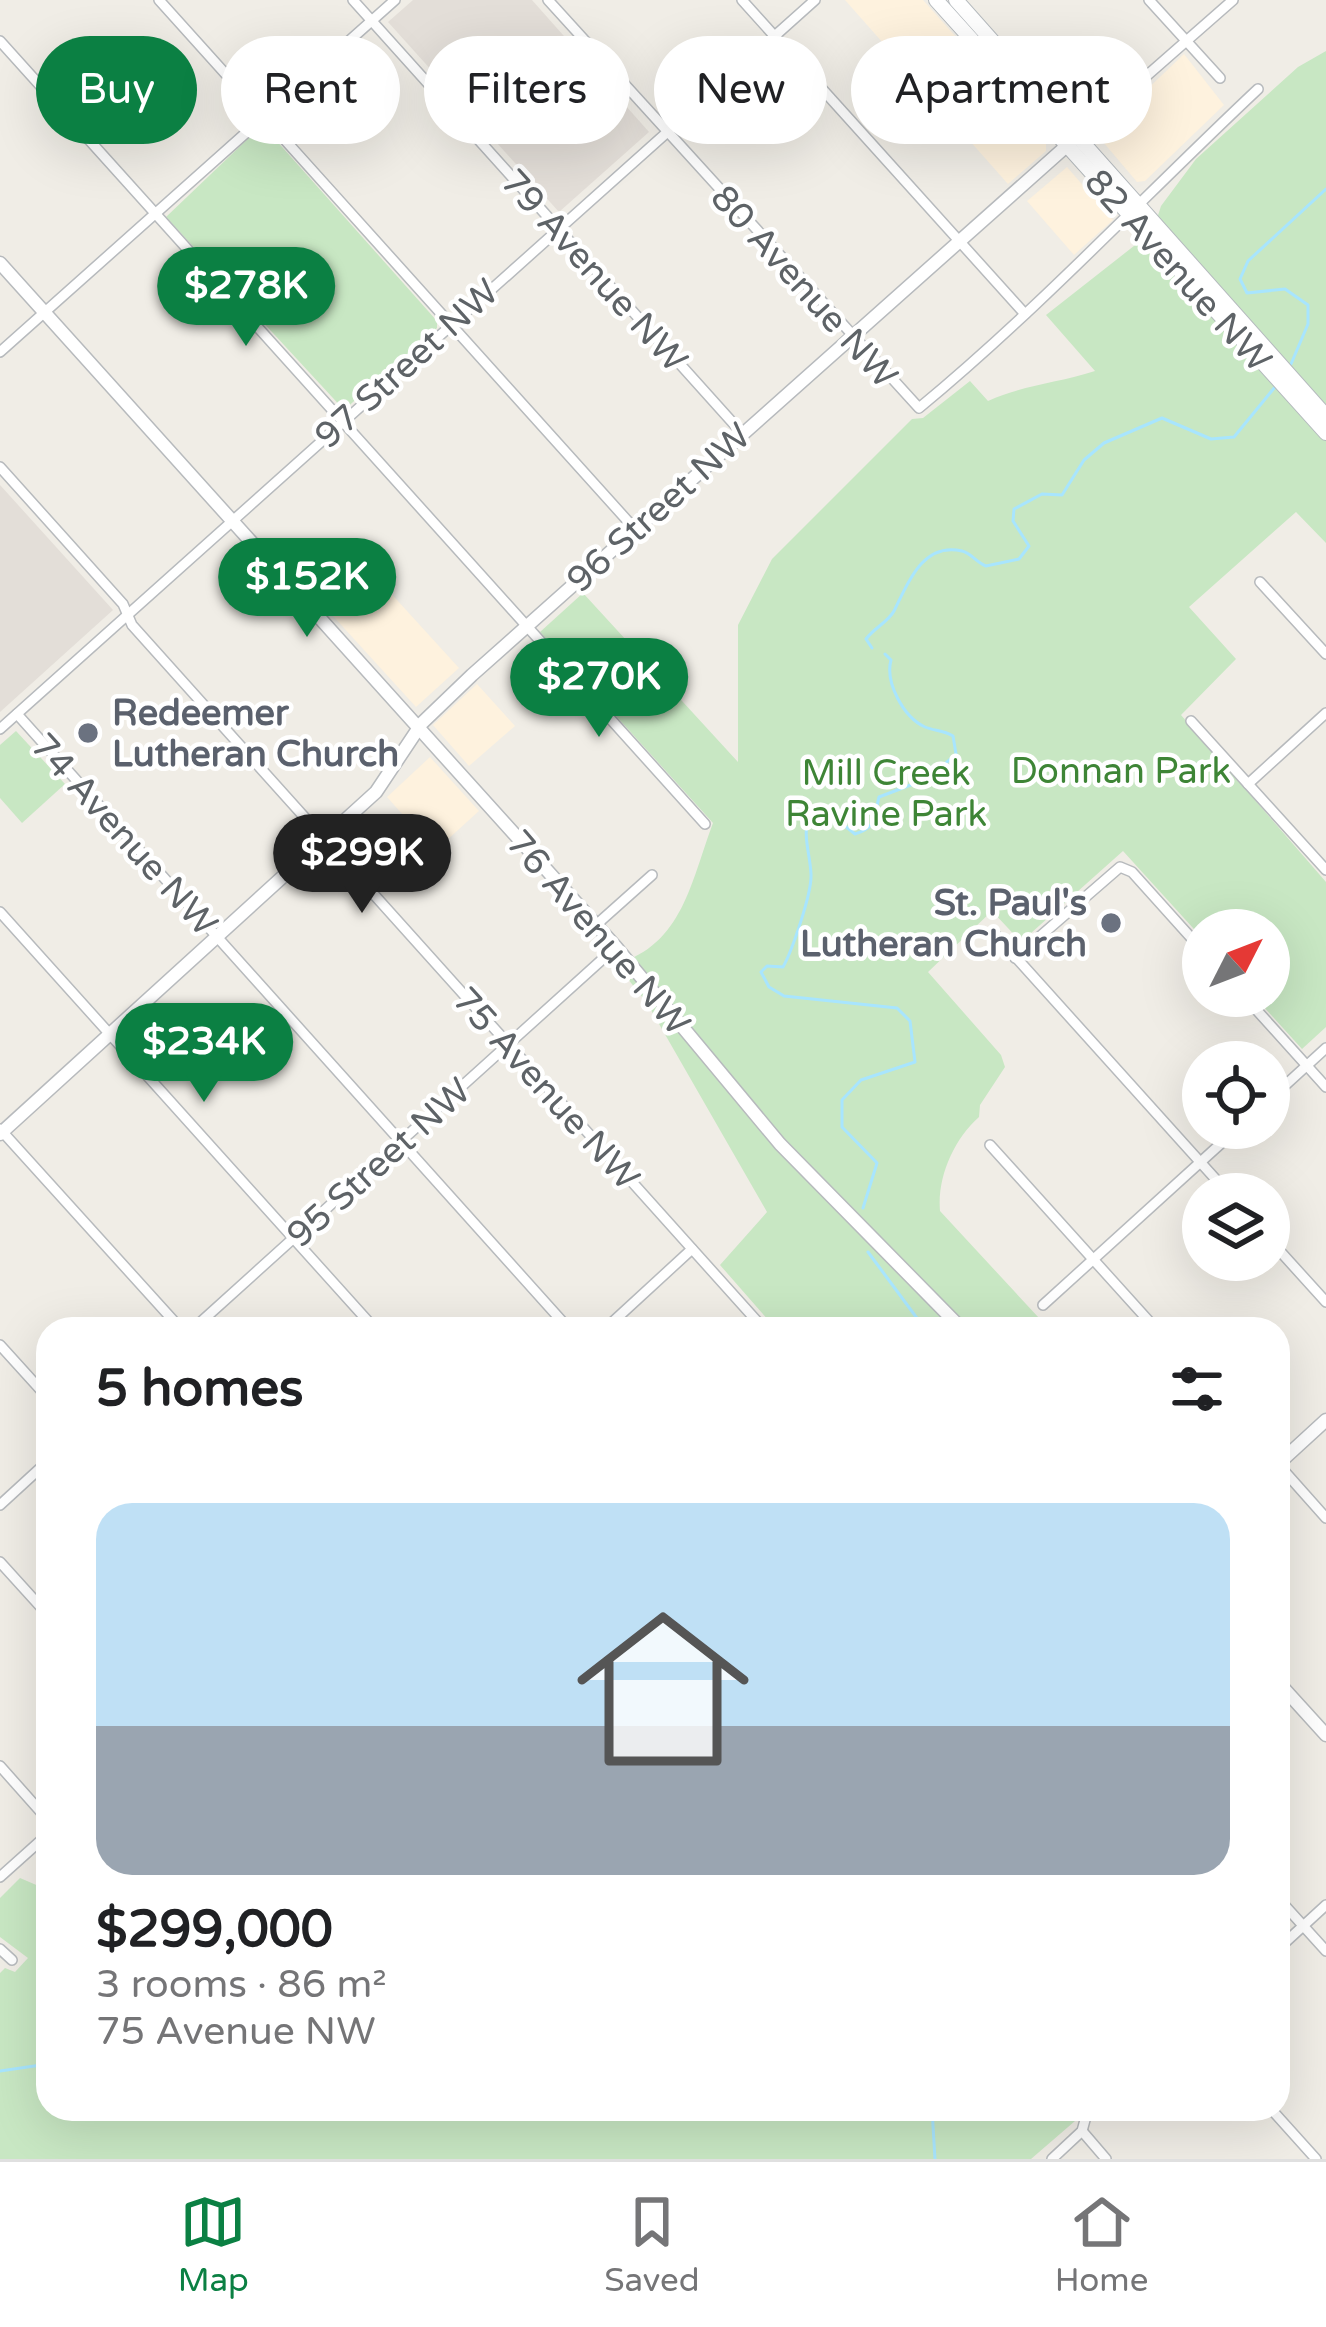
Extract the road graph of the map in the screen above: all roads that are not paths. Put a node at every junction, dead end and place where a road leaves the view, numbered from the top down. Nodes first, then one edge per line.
1 (159, 0) edge
2 (353, 0) edge
3 (395, 0) edge
4 (548, 0) edge
5 (742, 0) edge
6 (815, 0) edge
7 (936, 0) edge
8 (956, 0) edge
9 (1149, 0) edge
10 (1233, 0) edge
11 (372, 21) junction
12 (355, 36) edge
13 (774, 36) joint
14 (971, 36) edge
15 (986, 36) edge
16 (0, 41) edge
17 (1186, 41) junction
18 (221, 69) edge
19 (1152, 71) edge
20 (1220, 78) dead end
21 (1258, 88) dead end
22 (827, 95) edge
23 (654, 117) edge
24 (654, 142) edge
25 (233, 144) edge
26 (288, 144) edge
27 (679, 144) edge
28 (1069, 144) edge
29 (1075, 144) edge
30 (1135, 211) junction
31 (154, 214) junction
32 (557, 228) junction
33 (959, 241) junction
34 (1167, 246) junction
35 (0, 263) edge
36 (45, 312) junction
37 (1025, 314) junction
38 (449, 325) junction
39 (850, 337) junction
40 (0, 352) edge
41 (1326, 416) edge
42 (342, 421) junction
43 (741, 432) junction
44 (1326, 433) edge
45 (0, 467) edge
46 (232, 520) junction
47 (634, 528) junction
48 (1261, 582) dead end
49 (127, 614) junction
50 (527, 625) junction
51 (1326, 654) edge
52 (17, 713) junction
53 (1326, 713) edge
54 (1191, 721) dead end
55 (418, 727) junction
56 (0, 729) edge
57 (1248, 784) junction
58 (705, 824) dead end
59 (324, 839) junction
60 (1326, 870) edge
61 (652, 875) dead end
62 (0, 912) edge
63 (596, 925) junction
64 (1182, 929) edge
65 (993, 932) dead end
66 (217, 937) junction
67 (616, 946) junction
68 (1016, 958) junction
69 (1263, 1017) edge
70 (110, 1034) junction
71 (508, 1043) junction
72 (1326, 1048) edge
73 (1307, 1066) junction
74 (1290, 1081) edge
75 (1326, 1087) edge
76 (1, 1132) edge
77 (401, 1141) junction
78 (990, 1145) dead end
79 (1215, 1149) edge
80 (1200, 1162) junction
81 (1210, 1173) edge
82 (294, 1238) junction
83 (692, 1250) junction
84 (1093, 1259) junction
85 (1290, 1262) edge
86 (1326, 1302) edge
87 (1043, 1305) dead end
88 (171, 1317) edge
89 (207, 1317) edge
90 (364, 1317) edge
91 (558, 1317) edge
92 (618, 1317) edge
93 (753, 1317) edge
94 (950, 1317) edge
95 (1145, 1317) edge
96 (0, 1345) edge
97 (36, 1386) edge
98 (1326, 1420) edge
99 (1290, 1453) edge
100 (36, 1472) edge
101 (1290, 1478) edge
102 (0, 1505) edge
103 (1326, 1518) edge
104 (0, 1562) edge
105 (36, 1602) edge
106 (1290, 1695) edge
107 (1326, 1735) edge
108 (0, 1766) edge
109 (36, 1806) edge
110 (36, 1845) edge
111 (0, 1877) edge
112 (1326, 1905) edge
113 (1290, 1911) edge
114 (1303, 1926) junction
115 (1290, 1938) edge
116 (0, 1949) edge
117 (1326, 1952) edge
118 (12, 1960) dead end
119 (1085, 2121) edge
120 (1282, 2121) edge
121 (1082, 2131) junction
122 (1052, 2159) edge
123 (1106, 2159) edge
124 (1316, 2159) edge

1 - 18 street
2 - 11 street, 79 Avenue NW
3 - 11 street
4 - 23 street, 80 Avenue NW
5 - 13 street
6 - 13 street, 97 Street NW
7 - 14 main road, 82 Avenue NW
8 - 15 main road, 82 Avenue NW
9 - 17 street
10 - 17 street, 96 Street NW
11 - 12 street
11 - 32 street, 79 Avenue NW
16 - 31 street
17 - 19 street, 96 Street NW
17 - 20 street
21 - 30 street
22 - 33 street
24 - 32 street, 97 Street NW
25 - 31 street
26 - 38 street
27 - 39 street, 80 Avenue NW
28 - 33 street, 96 Street NW
29 - 30 main road, 82 Avenue NW
30 - 34 main road, 82 Avenue NW
30 - 37 street
31 - 36 street
31 - 42 street
32 - 38 street, 97 Street NW
32 - 43 street, 79 Avenue NW
33 - 37 street
33 - 39 street, 96 Street NW
34 - 41 main road, 82 Avenue NW
34 - 44 main road, 82 Avenue NW
35 - 36 street, 76 Avenue NW
36 - 40 street
36 - 46 street, 76 Avenue NW
37 - 39 street, 80 Avenue NW
38 - 42 street, 97 Street NW
38 - 47 street
39 - 43 street, 96 Street NW
42 - 46 street, 97 Street NW
42 - 50 street
43 - 47 street, 96 Street NW
45 - 49 street, 75 Avenue NW
46 - 49 street, 97 Street NW
46 - 55 street, 76 Avenue NW
47 - 50 street, 96 Street NW
48 - 51 street
49 - 52 street, 97 Street NW
49 - 59 street, 75 Avenue NW
50 - 55 street, 96 Street NW
50 - 58 street
52 - 56 street, 97 Street NW
52 - 66 street, 74 Avenue NW
53 - 57 street
54 - 57 street
55 - 59 street, 96 Street NW
55 - 63 street, 76 Avenue NW
57 - 60 street
59 - 66 street, 96 Street NW
59 - 71 street, 75 Avenue NW
61 - 63 street
62 - 70 street
63 - 67 street, 76 Avenue NW
64 - 68 street
65 - 68 street
66 - 70 street, 96 Street NW
66 - 77 street, 74 Avenue NW
67 - 71 street, 95 Street NW
67 - 94 street, 76 Avenue NW
68 - 80 street
69 - 73 street
70 - 76 street, 96 Street NW
70 - 82 street
71 - 77 street, 95 Street NW
71 - 83 street, 75 Avenue NW
72 - 73 street
73 - 74 street
73 - 75 street
76 - 88 street
77 - 82 street, 95 Street NW
77 - 91 street, 74 Avenue NW
78 - 84 street
79 - 80 street
80 - 81 street
80 - 84 street
82 - 89 street, 95 Street NW
82 - 90 street
83 - 92 street
83 - 93 street, 75 Avenue NW
84 - 87 street
84 - 95 street
85 - 86 street
96 - 97 street
98 - 99 street
100 - 102 street
101 - 103 street
104 - 105 street
106 - 107 street
108 - 109 street
110 - 111 street
112 - 114 street
113 - 114 street
114 - 115 street
114 - 117 street
116 - 118 street
119 - 121 street
120 - 124 street
121 - 122 street
121 - 123 street

